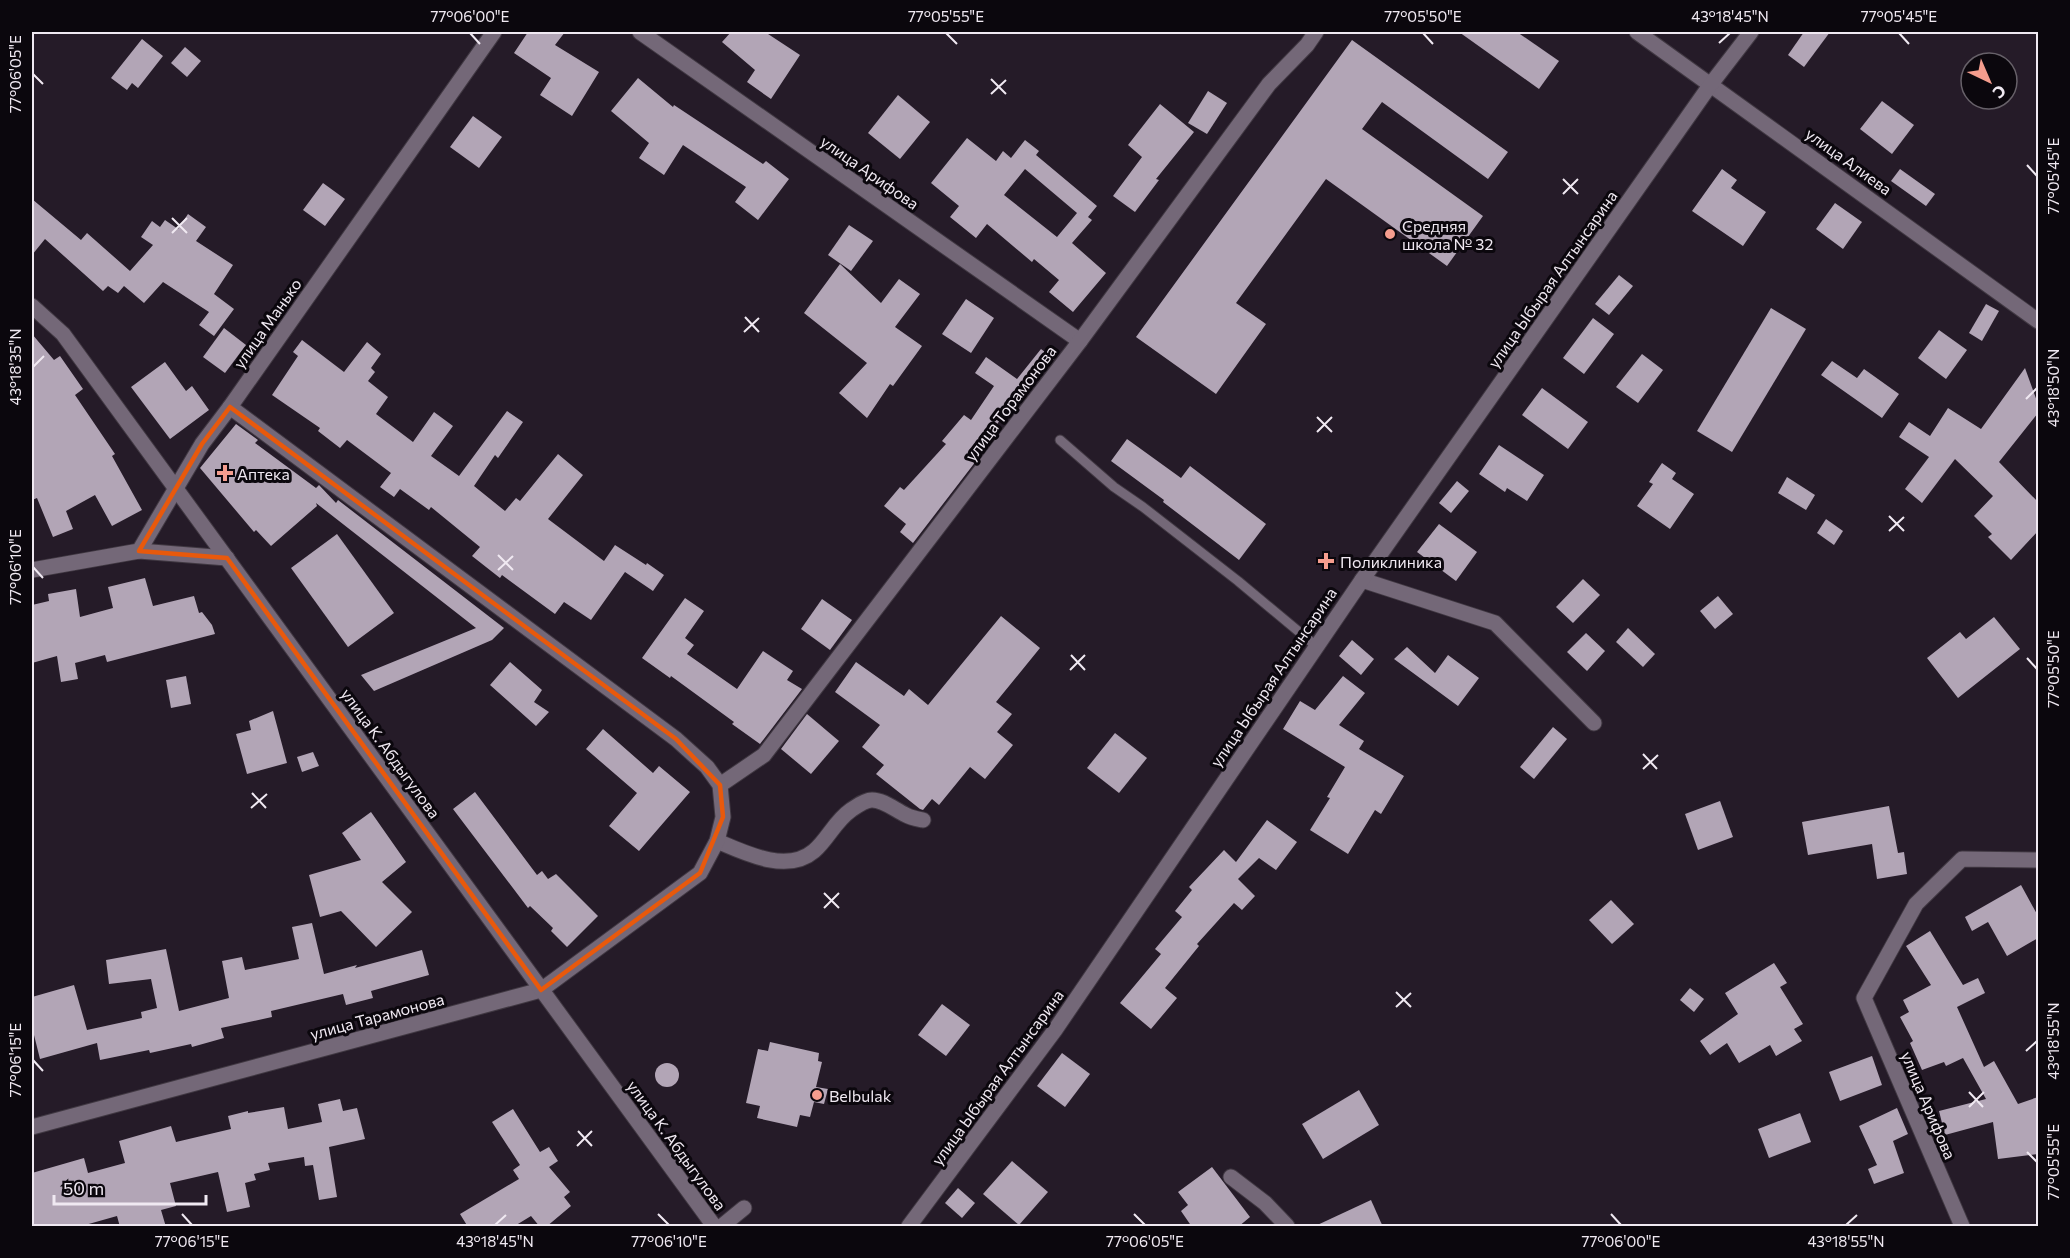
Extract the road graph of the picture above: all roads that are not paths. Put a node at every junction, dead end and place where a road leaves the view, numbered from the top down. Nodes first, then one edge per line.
1 (494, 32) edge
2 (640, 32) edge
3 (1316, 32) edge
4 (1637, 32) edge
5 (1751, 32) edge
6 (1712, 84) junction
7 (32, 306) edge
8 (2038, 321) edge
9 (1080, 341) junction
10 (230, 407) junction
11 (1060, 440) dead end
12 (176, 488) junction
13 (139, 551) junction
14 (227, 558) junction
15 (32, 570) edge
16 (1362, 580) junction
17 (1316, 646) junction
18 (1594, 723) dead end
19 (720, 785) junction
20 (923, 820) dead end
21 (717, 841) junction
22 (2038, 860) edge
23 (542, 990) junction
24 (32, 1127) edge
25 (1231, 1178) dead end
26 (744, 1208) dead end
27 (714, 1227) edge
28 (722, 1227) edge
29 (909, 1227) edge
30 (1287, 1227) edge
31 (1962, 1227) edge

1 - 10 street, улица Манько
2 - 9 street, улица Арифова
3 - 9 street, улица Торамонова
4 - 6 street, улица Алиева
5 - 6 street, улица Ыбырая Алтынсарина
6 - 8 street, улица Алиева
6 - 16 street, улица Ыбырая Алтынсарина
7 - 12 street, улица К. Абдыгулова
9 - 19 street, улица Торамонова
10 - 12 street, улица Манько
10 - 19 street
11 - 17 lane
12 - 13 street, улица Манько
12 - 14 street, улица К. Абдыгулова
13 - 14 street
13 - 15 street
14 - 23 street, улица К. Абдыгулова
16 - 17 street, улица Ыбырая Алтынсарина
16 - 18 street
17 - 29 street, улица Ыбырая Алтынсарина
19 - 21 street
20 - 21 street
21 - 23 street, улица Тарамонова
22 - 31 street, улица Арифова
23 - 24 street, улица Тарамонова
23 - 27 street, улица К. Абдыгулова
25 - 30 street
26 - 28 street

